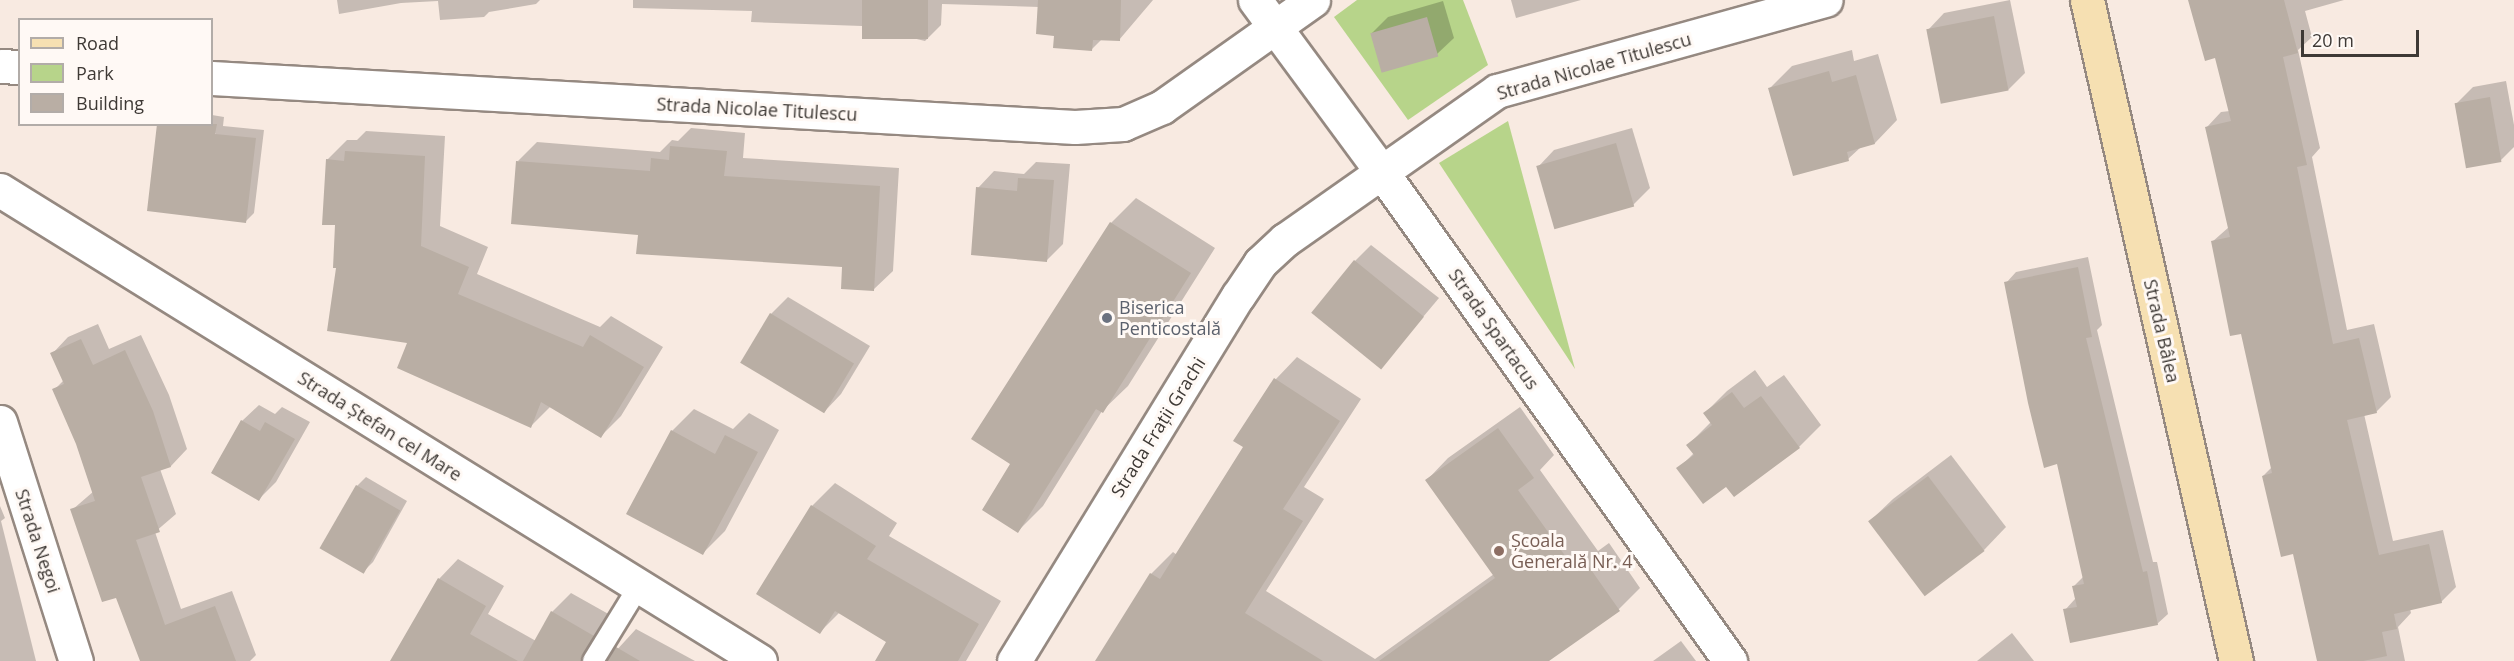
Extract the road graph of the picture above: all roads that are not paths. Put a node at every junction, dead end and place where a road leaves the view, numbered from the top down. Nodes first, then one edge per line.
1 (1255, 0) edge
2 (1313, 0) edge
3 (1826, 0) edge
4 (2087, 0) edge
5 (1274, 27) junction
6 (0, 66) edge
7 (18, 67) edge
8 (213, 78) edge
9 (1381, 171) junction
10 (0, 190) edge
11 (0, 422) edge
12 (639, 586) junction
13 (76, 661) edge
14 (593, 661) edge
15 (760, 661) edge
16 (1014, 661) edge
17 (1730, 661) edge
18 (2236, 661) edge

1 - 5 street, Strada Spartacus
2 - 5 street
3 - 9 street, Strada Nicolae Titulescu
4 - 18 main road, Strada Bâlea
5 - 8 street, Strada Nicolae Titulescu
5 - 9 street, Strada Spartacus
6 - 7 street
9 - 16 street, Strada Frații Grachi
9 - 17 street, Strada Spartacus
10 - 12 street, Strada Ștefan cel Mare
11 - 13 street, Strada Negoi
12 - 14 lane
12 - 15 street, Strada Ștefan cel Mare

